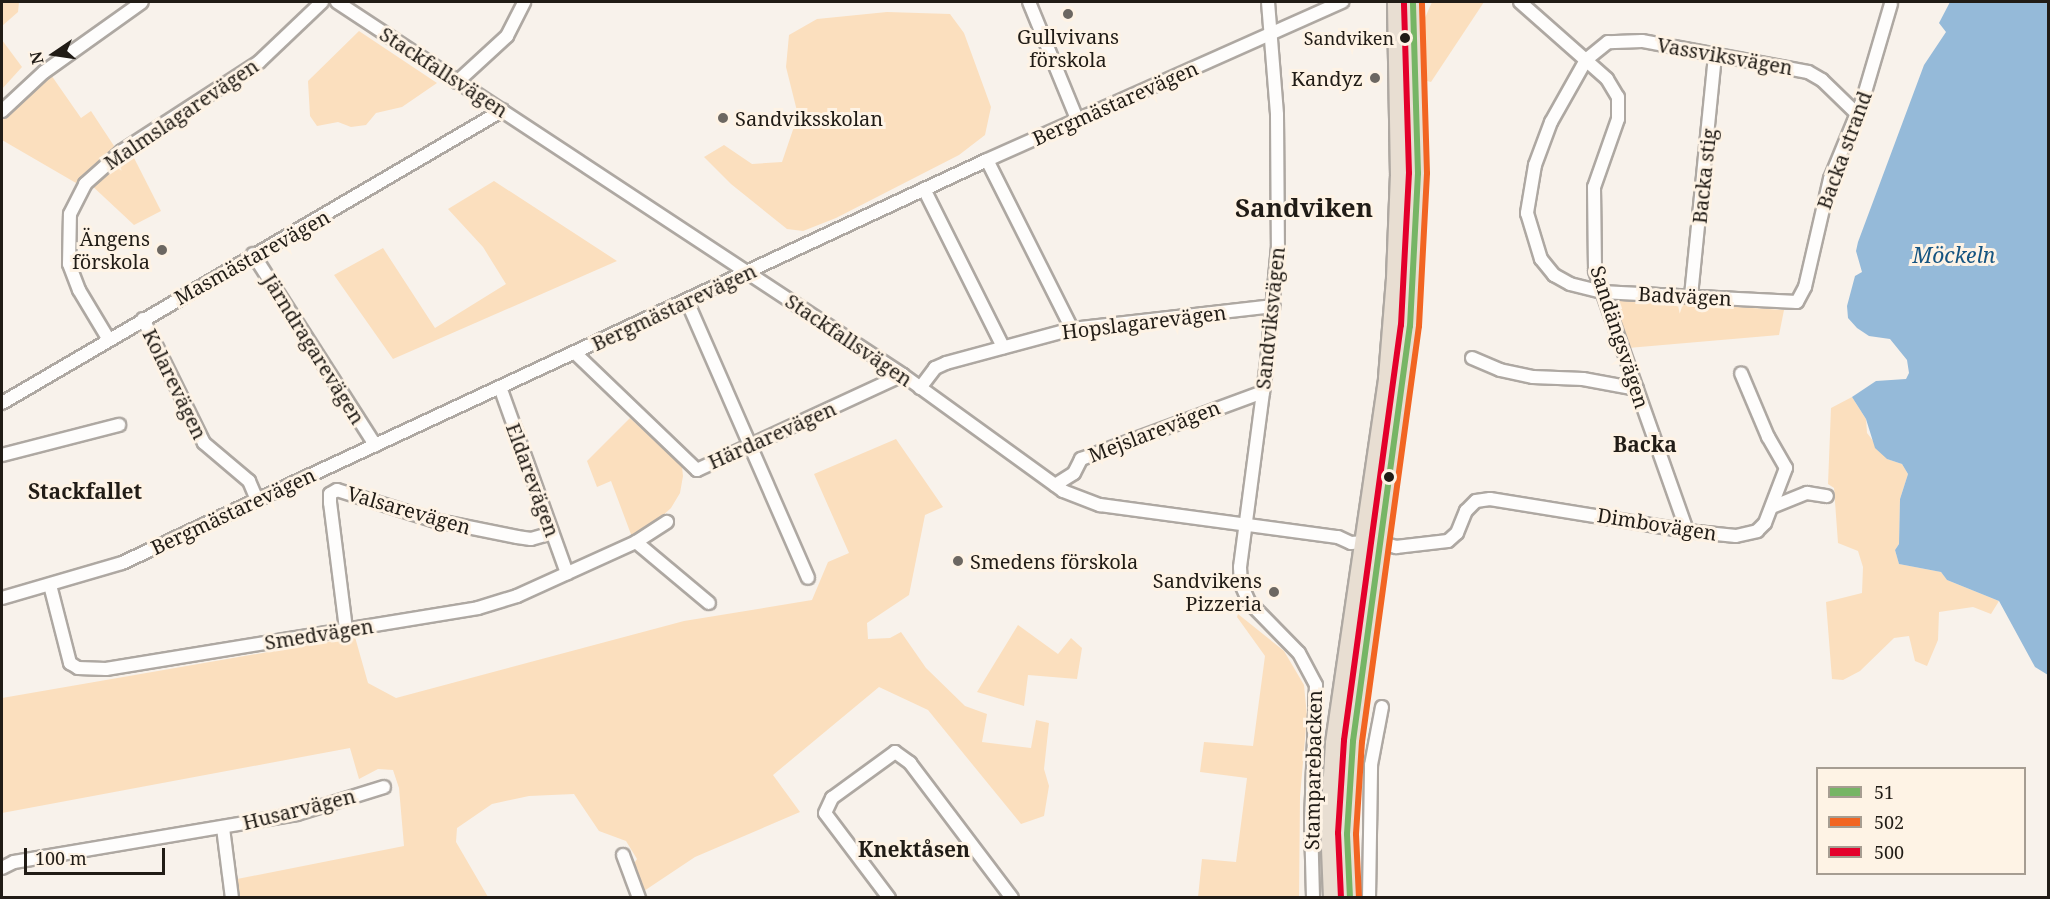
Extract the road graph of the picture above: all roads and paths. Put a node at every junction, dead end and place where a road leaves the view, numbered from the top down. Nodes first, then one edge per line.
1 (142, 2) edge
2 (322, 2) edge
3 (337, 2) edge
4 (524, 2) edge
5 (1029, 2) edge
6 (1268, 2) edge
7 (1342, 2) edge
8 (1397, 2) edge
9 (1413, 2) edge
10 (1520, 2) edge
11 (1891, 4) dead end
12 (1272, 34) junction
13 (1715, 55) junction
14 (1586, 60) junction
15 (457, 82) junction
16 (502, 110) junction
17 (2, 111) edge
18 (1855, 112) junction
19 (1077, 120) junction
20 (987, 160) junction
21 (924, 189) junction
22 (253, 254) junction
23 (746, 273) junction
24 (1601, 292) junction
25 (1691, 296) junction
26 (1803, 297) joint
27 (687, 301) junction
28 (1274, 306) junction
29 (143, 319) junction
30 (1072, 328) junction
31 (109, 340) junction
32 (1003, 347) junction
33 (575, 353) junction
34 (1472, 358) dead end
35 (1742, 373) dead end
36 (903, 375) junction
37 (500, 387) junction
38 (920, 388) junction
39 (1637, 390) junction
40 (1263, 392) junction
41 (2, 404) edge
42 (119, 425) dead end
43 (375, 445) junction
44 (749, 446) junction
45 (2, 455) edge
46 (1055, 485) junction
47 (1827, 496) dead end
48 (257, 500) junction
49 (1772, 507) junction
50 (667, 522) dead end
51 (1246, 526) junction
52 (1687, 531) junction
53 (552, 533) junction
54 (636, 542) junction
55 (1373, 542) junction
56 (567, 573) junction
57 (808, 578) dead end
58 (50, 585) junction
59 (2, 598) edge
60 (709, 603) dead end
61 (346, 630) junction
62 (1382, 707) dead end
63 (384, 787) dead end
64 (223, 828) junction
65 (623, 855) dead end
66 (2, 868) edge
67 (232, 897) edge
68 (639, 897) edge
69 (889, 897) edge
70 (1012, 897) edge
71 (1313, 897) edge
72 (1333, 897) edge
73 (1350, 897) edge
74 (1369, 897) edge

1 - 17 street
2 - 31 street, Malmslagarevägen
3 - 15 street, Stackfallsvägen
4 - 15 street
5 - 19 street
6 - 12 street, Sandviksvägen
7 - 12 street, Bergmästarevägen
8 - 55 highway
9 - 55 highway
10 - 14 street, Sandängsvägen
11 - 18 street, Backa strand
12 - 19 street, Bergmästarevägen
12 - 28 street, Sandviksvägen
13 - 14 street, Vassviksvägen
13 - 18 street, Vassviksvägen
13 - 25 street, Backa stig
14 - 24 street, Sandängsvägen
14 - 24 street, Badvägen
15 - 16 street, Stackfallsvägen
16 - 22 street, Masmästarevägen
16 - 23 street, Stackfallsvägen
18 - 26 street, Backa strand
19 - 20 street, Bergmästarevägen
20 - 21 street, Bergmästarevägen
20 - 30 street
21 - 23 street, Bergmästarevägen
21 - 32 street
22 - 29 street, Masmästarevägen
22 - 43 street, Järndragarevägen
23 - 27 street, Bergmästarevägen
23 - 36 street, Stackfallsvägen
24 - 25 street, Badvägen
24 - 39 street, Sandängsvägen
25 - 26 street, Badvägen
27 - 33 street, Bergmästarevägen
27 - 44 street
28 - 30 street, Hopslagarevägen
28 - 40 street, Sandviksvägen
29 - 31 street, Masmästarevägen
29 - 48 street, Kolarevägen
30 - 32 street, Hopslagarevägen
31 - 41 street, Masmästarevägen
32 - 38 street, Hopslagarevägen
33 - 37 street, Bergmästarevägen
33 - 44 street, Härdarevägen
34 - 39 street
35 - 49 street, Dimbovägen
36 - 38 street, Stackfallsvägen
36 - 44 street, Härdarevägen
37 - 43 street, Bergmästarevägen
37 - 53 street, Eldarevägen
38 - 46 street, Stackfallsvägen
39 - 52 street, Sandängsvägen
40 - 46 street, Mejslarevägen
40 - 51 street, Sandviksvägen
42 - 45 street
43 - 48 street, Bergmästarevägen
44 - 57 street
46 - 51 street, Stackfallsvägen
47 - 49 street
48 - 58 street, Bergmästarevägen
49 - 52 street, Dimbovägen
50 - 54 street, Smedvägen
51 - 55 street, Stackfallsvägen
51 - 71 street, Stamparebacken
52 - 55 street, Dimbovägen
53 - 56 street, Eldarevägen
53 - 61 street, Valsarevägen
54 - 56 street, Smedvägen
54 - 60 street
55 - 72 highway
55 - 73 highway
56 - 61 street, Smedvägen
58 - 59 street, Bergmästarevägen
58 - 61 street, Smedvägen
62 - 74 street
63 - 64 street, Husarvägen
64 - 66 street, Husarvägen
64 - 67 street
65 - 68 street
69 - 70 street

